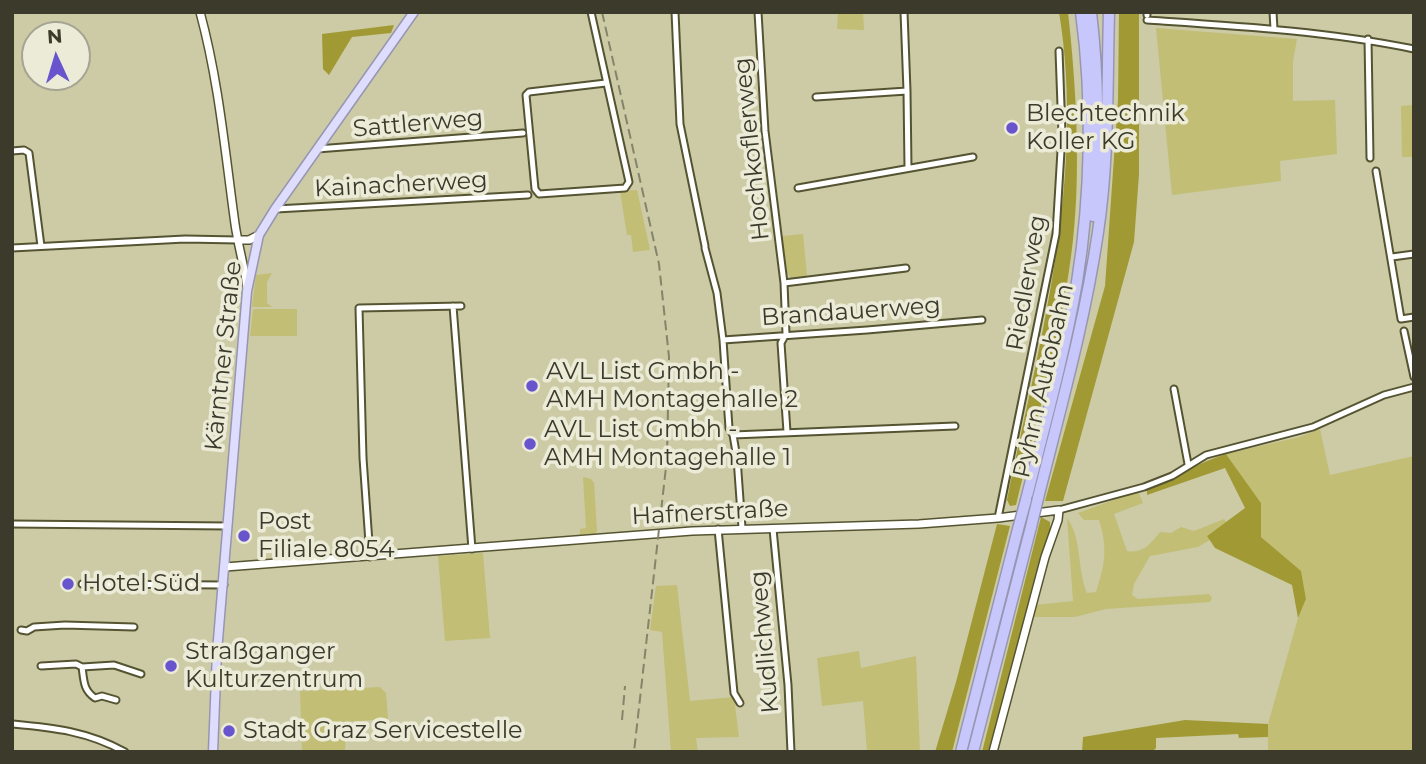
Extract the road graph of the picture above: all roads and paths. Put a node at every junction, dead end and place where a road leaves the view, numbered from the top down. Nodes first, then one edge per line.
1 (200, 12) edge
2 (414, 12) edge
3 (591, 12) edge
4 (675, 12) edge
5 (758, 12) edge
6 (904, 12) edge
7 (1081, 12) edge
8 (1091, 12) edge
9 (1109, 12) edge
10 (1273, 12) edge
11 (1147, 16) edge
12 (1274, 29) junction
13 (1368, 39) junction
14 (1414, 49) edge
15 (1059, 51) dead end
16 (606, 83) junction
17 (907, 91) junction
18 (816, 97) dead end
19 (523, 133) dead end
20 (317, 149) junction
21 (12, 151) edge
22 (973, 158) dead end
23 (1370, 158) dead end
24 (908, 168) junction
25 (1376, 171) dead end
26 (798, 188) dead end
27 (528, 195) dead end
28 (275, 209) junction
29 (259, 235) junction
30 (238, 240) junction
31 (41, 246) junction
32 (12, 248) edge
33 (1414, 254) edge
34 (1392, 257) junction
35 (906, 268) dead end
36 (1090, 272) junction
37 (784, 283) junction
38 (247, 291) junction
39 (453, 306) junction
40 (461, 306) dead end
41 (1414, 317) edge
42 (982, 320) dead end
43 (1404, 331) dead end
44 (786, 334) junction
45 (723, 340) junction
46 (1414, 377) edge
47 (1414, 387) edge
48 (1174, 389) dead end
49 (955, 426) dead end
50 (787, 432) junction
51 (733, 435) junction
52 (1188, 464) junction
53 (1059, 510) junction
54 (998, 518) junction
55 (12, 524) edge
56 (228, 526) junction
57 (742, 528) junction
58 (718, 529) junction
59 (773, 529) junction
60 (472, 549) junction
61 (370, 557) junction
62 (225, 567) junction
63 (82, 584) dead end
64 (224, 585) junction
65 (134, 627) dead end
66 (21, 630) dead end
67 (41, 666) dead end
68 (82, 667) junction
69 (141, 674) dead end
70 (116, 700) dead end
71 (740, 703) dead end
72 (12, 724) edge
73 (122, 750) edge
74 (213, 752) edge
75 (791, 752) edge
76 (961, 752) edge
77 (973, 752) edge
78 (993, 752) edge

1 - 30 street
2 - 20 main road, Kärntner Straße
3 - 16 street
4 - 45 street
5 - 37 street, Hochkoflerweg
6 - 17 street
7 - 76 highway, Pyhrn Autobahn, bridge
8 - 36 highway
9 - 36 highway, Pyhrn Autobahn
10 - 12 street
11 - 12 street
12 - 13 street
13 - 14 street
13 - 23 street
15 - 54 street, Riedlerweg
16 - 16 street
17 - 18 street
17 - 24 street
19 - 20 street, Sattlerweg
20 - 28 main road, Kärntner Straße
21 - 31 street
22 - 24 street
24 - 26 street
25 - 34 street
27 - 28 street, Kainacherweg
28 - 29 main road, Kärntner Straße
29 - 30 street
29 - 38 main road, Kärntner Straße
30 - 31 street
30 - 38 street
31 - 32 street
33 - 34 street
34 - 41 street
35 - 37 street
36 - 77 highway, Pyhrn Autobahn, bridge
37 - 44 street, Hochkoflerweg
38 - 56 main road, Kärntner Straße
39 - 40 street
39 - 60 street
39 - 61 street
42 - 44 street, Brandauerweg
43 - 46 street
44 - 45 street, Brandauerweg
44 - 50 street, Hochkoflerweg
45 - 51 street
47 - 52 street, Hafnerstraße
48 - 52 street
49 - 50 street
50 - 51 street
51 - 57 street
52 - 53 street, Hafnerstraße
53 - 54 street, Hafnerstraße
53 - 78 street
54 - 59 street, Hafnerstraße
55 - 56 street
56 - 62 main road, Kärntner Straße
57 - 58 street, Hafnerstraße
57 - 59 street, Hafnerstraße
58 - 60 street, Hafnerstraße
58 - 71 street
59 - 75 street, Kudlichweg
60 - 61 street, Hafnerstraße
61 - 62 street, Hafnerstraße
62 - 64 main road, Kärntner Straße
63 - 64 street
64 - 74 main road, Kärntner Straße
65 - 66 street
67 - 68 street
68 - 69 street
68 - 70 street
72 - 73 street

